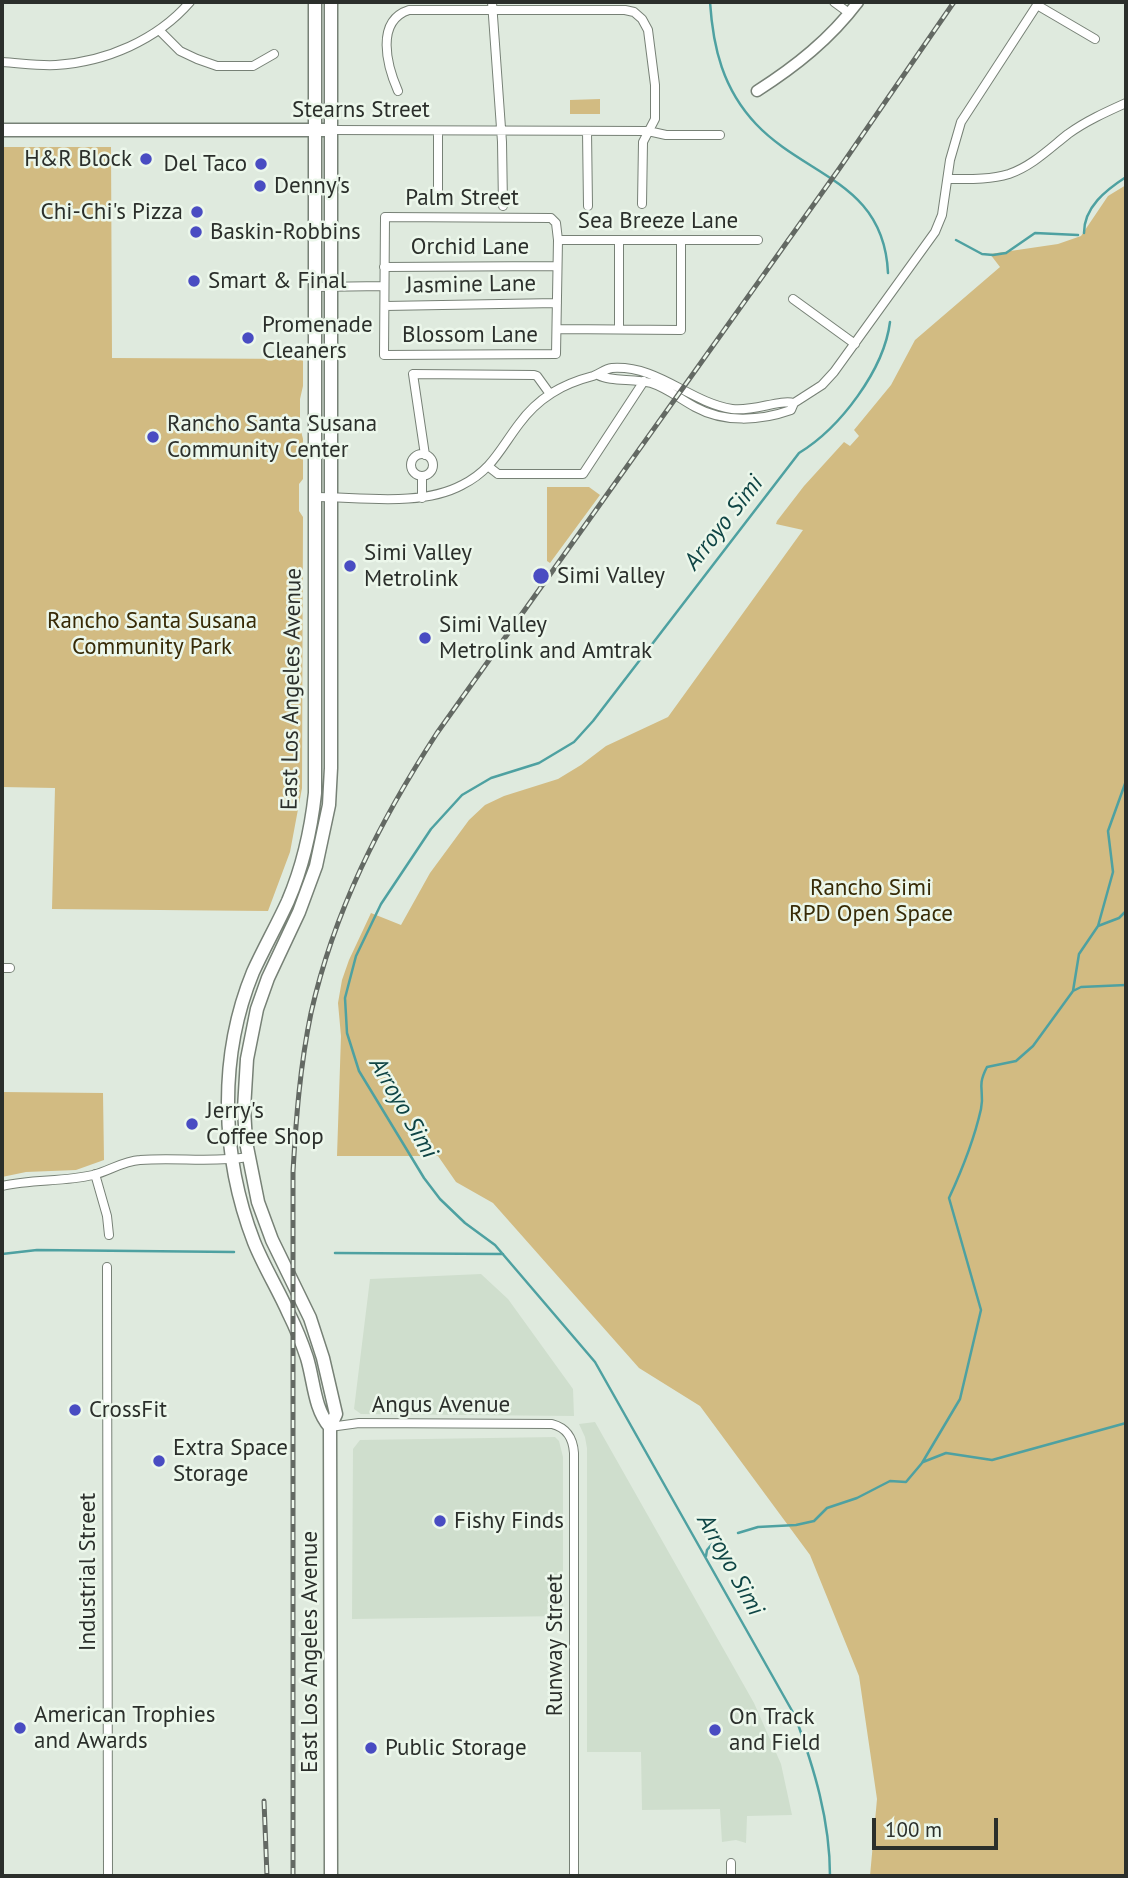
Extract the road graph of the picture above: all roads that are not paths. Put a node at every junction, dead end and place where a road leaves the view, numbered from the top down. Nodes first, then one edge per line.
1 (190, 2) edge
2 (315, 2) edge
3 (331, 2) edge
4 (834, 2) edge
5 (858, 2) edge
6 (1038, 4) edge
7 (492, 6) edge
8 (849, 13) junction
9 (159, 30) junction
10 (1095, 39) dead end
11 (274, 54) dead end
12 (2, 62) edge
13 (398, 91) dead end
14 (757, 91) dead end
15 (1126, 103) edge
16 (2, 130) edge
17 (315, 130) junction
18 (331, 130) junction
19 (438, 131) junction
20 (501, 131) junction
21 (587, 131) junction
22 (648, 131) junction
23 (720, 135) dead end
24 (948, 178) junction
25 (438, 201) dead end
26 (642, 204) dead end
27 (503, 206) dead end
28 (587, 206) dead end
29 (558, 240) junction
30 (619, 240) junction
31 (681, 240) junction
32 (758, 240) dead end
33 (556, 266) junction
34 (384, 267) junction
35 (330, 286) junction
36 (384, 286) junction
37 (315, 287) junction
38 (793, 299) dead end
39 (557, 303) junction
40 (384, 306) junction
41 (557, 330) junction
42 (619, 330) junction
43 (855, 344) junction
44 (384, 355) joint
45 (597, 375) junction
46 (644, 381) junction
47 (550, 394) junction
48 (794, 403) junction
49 (425, 455) junction
50 (489, 467) junction
51 (422, 476) junction
52 (315, 497) junction
53 (331, 497) junction
54 (422, 498) junction
55 (248, 1157) junction
56 (232, 1160) junction
57 (95, 1174) junction
58 (2, 1186) edge
59 (109, 1235) dead end
60 (107, 1267) dead end
61 (552, 1424) joint
62 (330, 1427) junction
63 (731, 1863) dead end
64 (108, 1876) edge
65 (331, 1876) edge
66 (574, 1876) edge
67 (731, 1876) edge

1 - 9 street
2 - 17 main road, East Los Angeles Avenue
3 - 18 main road, East Los Angeles Avenue
4 - 8 street
5 - 8 street
6 - 10 street
6 - 24 street
7 - 13 street
7 - 20 street
7 - 22 street
8 - 14 street
9 - 11 street
9 - 12 street
15 - 24 street
16 - 17 main road, Stearns Street
17 - 18 main road, Stearns Street
17 - 37 main road, East Los Angeles Avenue
18 - 19 street, Stearns Street
18 - 35 main road, East Los Angeles Avenue
19 - 20 street, Stearns Street
19 - 25 street
20 - 21 street, Stearns Street
20 - 27 street
21 - 22 street, Stearns Street
21 - 28 street
22 - 23 street, Stearns Street
22 - 26 street
24 - 43 street
29 - 30 street, Sea Breeze Lane
29 - 33 street
29 - 34 street, Palm Street
30 - 31 street, Sea Breeze Lane
30 - 42 street
31 - 32 street, Sea Breeze Lane
31 - 42 street
33 - 34 street, Orchid Lane
33 - 39 street
34 - 36 street, Palm Street
35 - 36 street
35 - 37 street
35 - 53 main road, East Los Angeles Avenue
36 - 40 street, Palm Street
37 - 52 main road, East Los Angeles Avenue
38 - 43 street
39 - 40 street, Jasmine Lane
39 - 41 street
40 - 44 street, Palm Street
41 - 42 street
41 - 44 street, Blossom Lane
43 - 48 street
45 - 46 street
45 - 47 street
45 - 48 street
46 - 48 street
46 - 50 street
47 - 49 street
47 - 50 street
49 - 51 street
49 - 51 street
50 - 54 street
51 - 54 street
52 - 53 street
52 - 56 main road, East Los Angeles Avenue
53 - 54 street
53 - 55 main road, East Los Angeles Avenue
55 - 56 street
55 - 62 main road, East Los Angeles Avenue
56 - 57 street
56 - 62 main road, East Los Angeles Avenue
57 - 58 street
57 - 59 street
60 - 64 street, Industrial Street
61 - 62 street, Angus Avenue
61 - 66 street, Runway Street
62 - 65 main road, East Los Angeles Avenue
63 - 67 street

